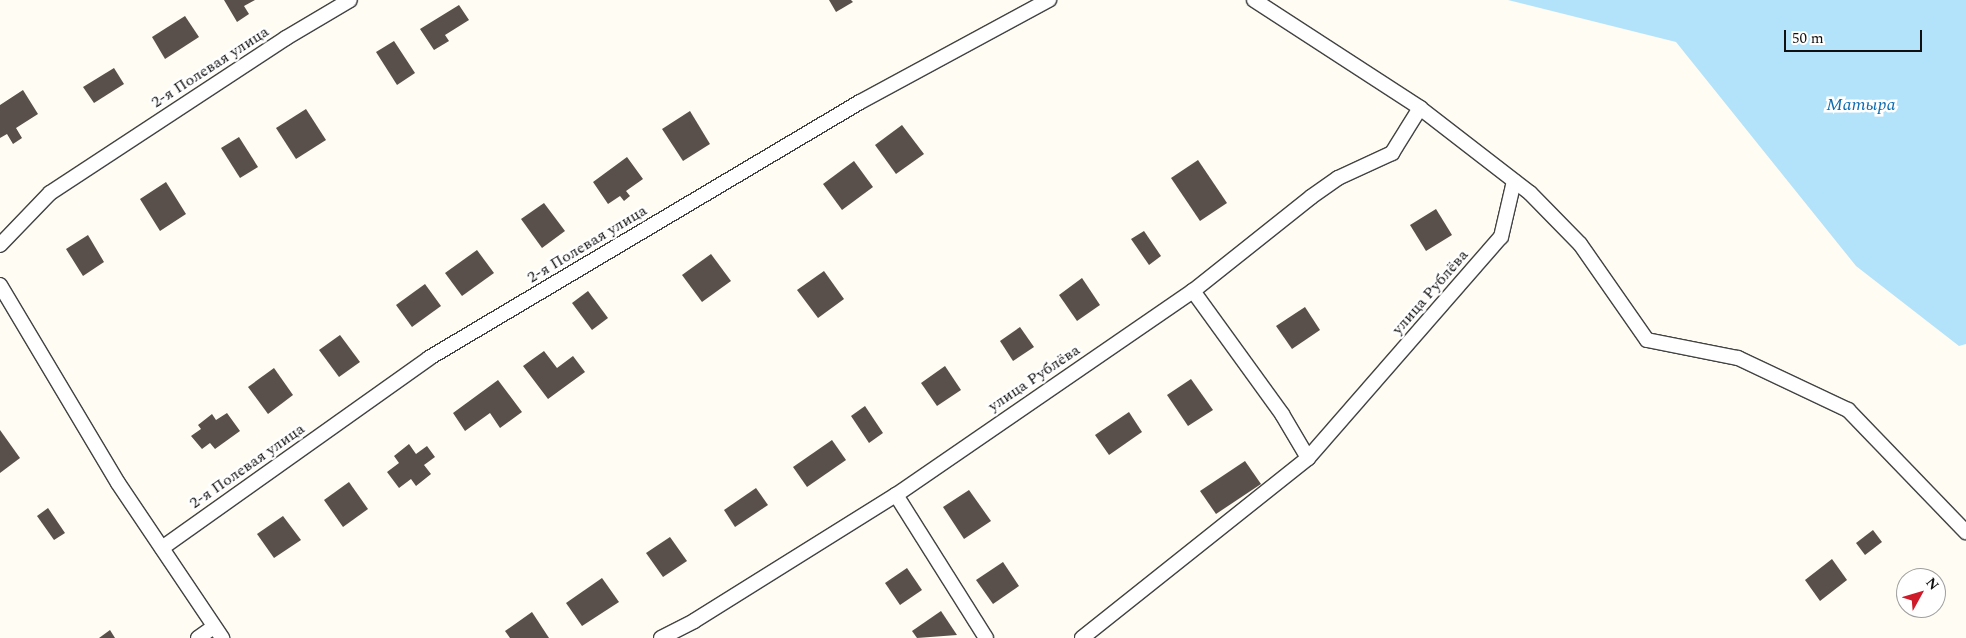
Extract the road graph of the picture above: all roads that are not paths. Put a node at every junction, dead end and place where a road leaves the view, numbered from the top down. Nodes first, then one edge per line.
1 (350, 0) edge
2 (1049, 0) edge
3 (1254, 0) edge
4 (1420, 108) junction
5 (1514, 181) junction
6 (0, 245) edge
7 (0, 285) edge
8 (1193, 292) junction
9 (1308, 458) junction
10 (896, 495) junction
11 (1966, 532) edge
12 (162, 548) junction
13 (218, 632) edge
14 (198, 638) edge
15 (661, 638) edge
16 (986, 638) edge
17 (1082, 638) edge

1 - 6 street, 2-я Полевая улица
2 - 12 street, 2-я Полевая улица
3 - 4 street
4 - 5 street
4 - 8 street, улица Рублёва
5 - 9 street, улица Рублёва
5 - 11 street
7 - 12 street
8 - 9 street
8 - 10 street, улица Рублёва
9 - 17 street, улица Рублёва
10 - 15 street, улица Рублёва
10 - 16 street
12 - 13 street
13 - 14 street

